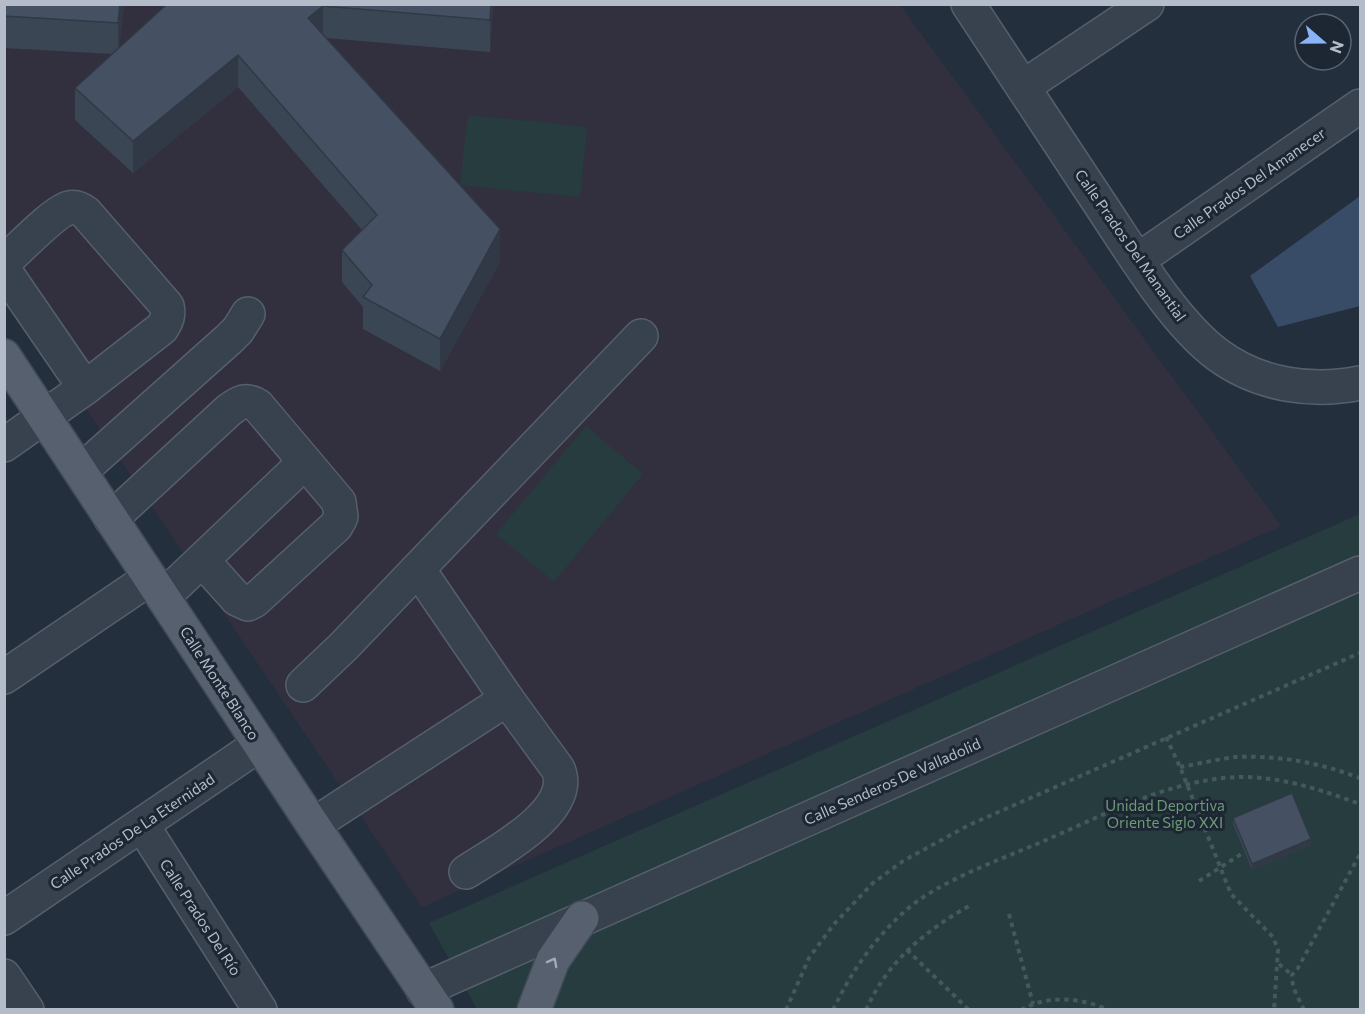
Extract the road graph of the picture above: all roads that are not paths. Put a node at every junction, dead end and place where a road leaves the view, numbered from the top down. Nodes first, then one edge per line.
1 (968, 4) edge
2 (1147, 4) edge
3 (1023, 87) junction
4 (1360, 106) edge
5 (1138, 260) junction
6 (4, 262) edge
7 (4, 270) edge
8 (248, 314) dead end
9 (641, 336) dead end
10 (4, 356) edge
11 (1360, 383) edge
12 (85, 388) junction
13 (46, 417) junction
14 (4, 445) edge
15 (304, 462) junction
16 (81, 471) junction
17 (111, 519) junction
18 (202, 560) junction
19 (418, 569) junction
20 (1360, 573) edge
21 (157, 587) junction
22 (4, 677) edge
23 (303, 685) dead end
24 (507, 699) junction
25 (260, 744) junction
26 (142, 825) junction
27 (313, 825) junction
28 (466, 872) dead end
29 (4, 918) edge
30 (582, 918) junction
31 (4, 976) edge
32 (430, 1000) edge
33 (27, 1010) edge
34 (260, 1010) edge
35 (534, 1010) edge

1 - 3 street, Calle Prados Del Manantial
2 - 3 street
3 - 5 street, Calle Prados Del Manantial
4 - 5 street, Calle Prados Del Amanecer
5 - 11 street, Calle Prados Del Manantial
6 - 12 street
7 - 12 street
8 - 16 street
9 - 19 street
10 - 13 main road, Calle Monte Blanco
12 - 13 street
13 - 14 street
13 - 16 main road, Calle Monte Blanco
15 - 17 street
15 - 18 street
15 - 18 street
16 - 17 main road, Calle Monte Blanco
17 - 21 main road, Calle Monte Blanco
18 - 21 street
19 - 23 street
19 - 24 street
20 - 30 street, Calle Senderos De Valladolid
21 - 22 street
21 - 25 main road, Calle Monte Blanco
24 - 27 street
24 - 28 street
25 - 26 street, Calle Prados De La Eternidad
25 - 27 main road, Calle Monte Blanco
26 - 29 street, Calle Prados De La Eternidad
26 - 34 street, Calle Prados Del Río
27 - 32 main road, Calle Monte Blanco
30 - 32 street, Calle Senderos De Valladolid
35 -> 30 main road
31 - 33 street

